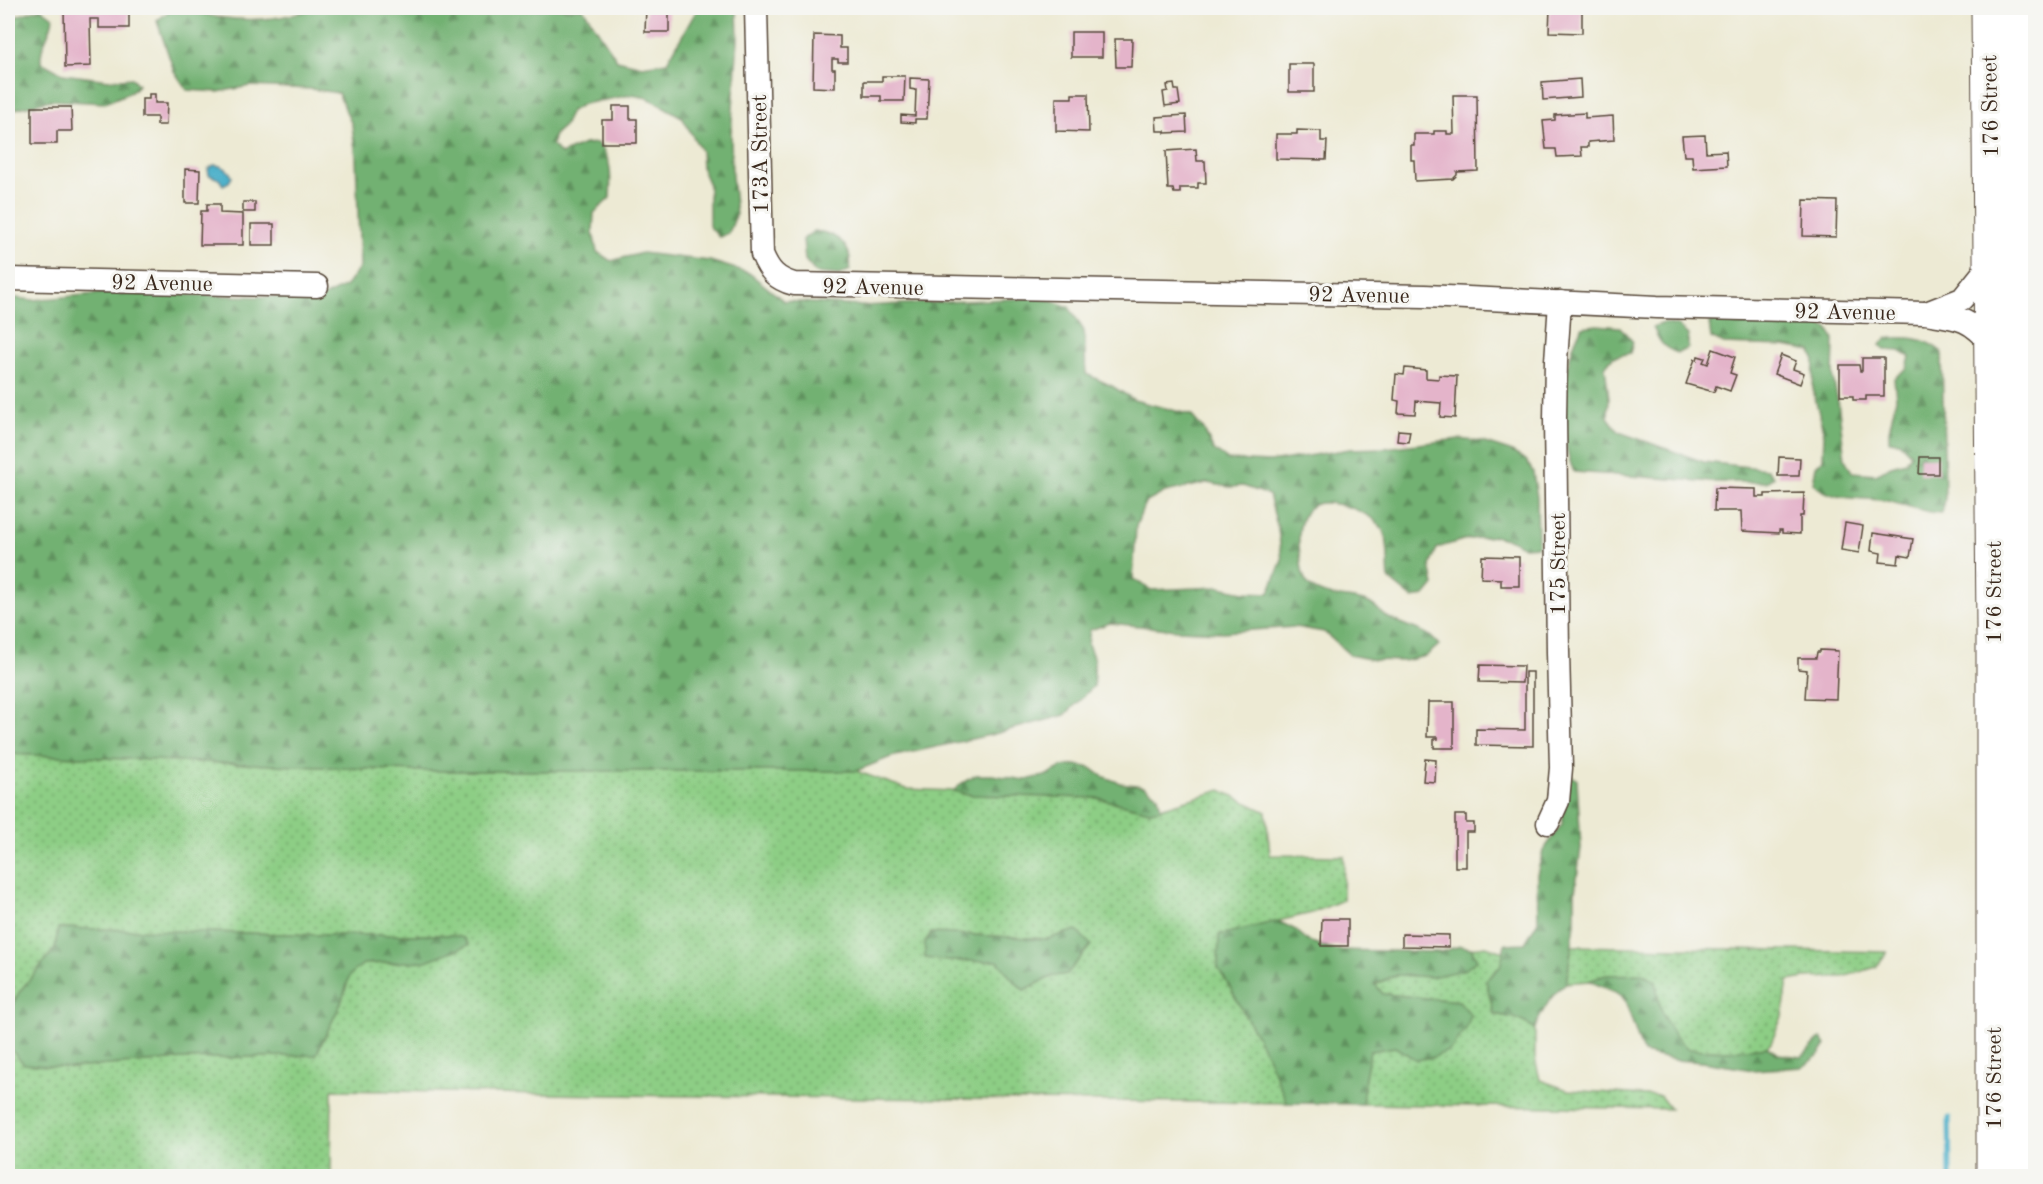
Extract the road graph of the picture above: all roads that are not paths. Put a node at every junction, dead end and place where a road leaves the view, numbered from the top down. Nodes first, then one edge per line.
1 (756, 8) edge
2 (1988, 8) edge
3 (2019, 8) edge
4 (1990, 264) junction
5 (8, 279) edge
6 (794, 284) joint
7 (317, 286) dead end
8 (2028, 289) edge
9 (1560, 302) junction
10 (1925, 313) junction
11 (2016, 342) edge
12 (1548, 823) dead end
13 (1993, 1176) edge
14 (2023, 1176) edge

1 - 6 street, 173A Street
2 - 4 highway, 176 Street
3 - 8 highway, 176 Street
4 - 10 street, 92 Avenue
4 - 11 highway, 176 Street
5 - 7 street, 92 Avenue
6 - 9 street, 92 Avenue
8 - 11 highway, 176 Street
9 - 10 street, 92 Avenue
9 - 12 street, 175 Street
10 - 11 street, 92 Avenue
11 - 13 highway, 176 Street
11 - 14 highway, 176 Street

